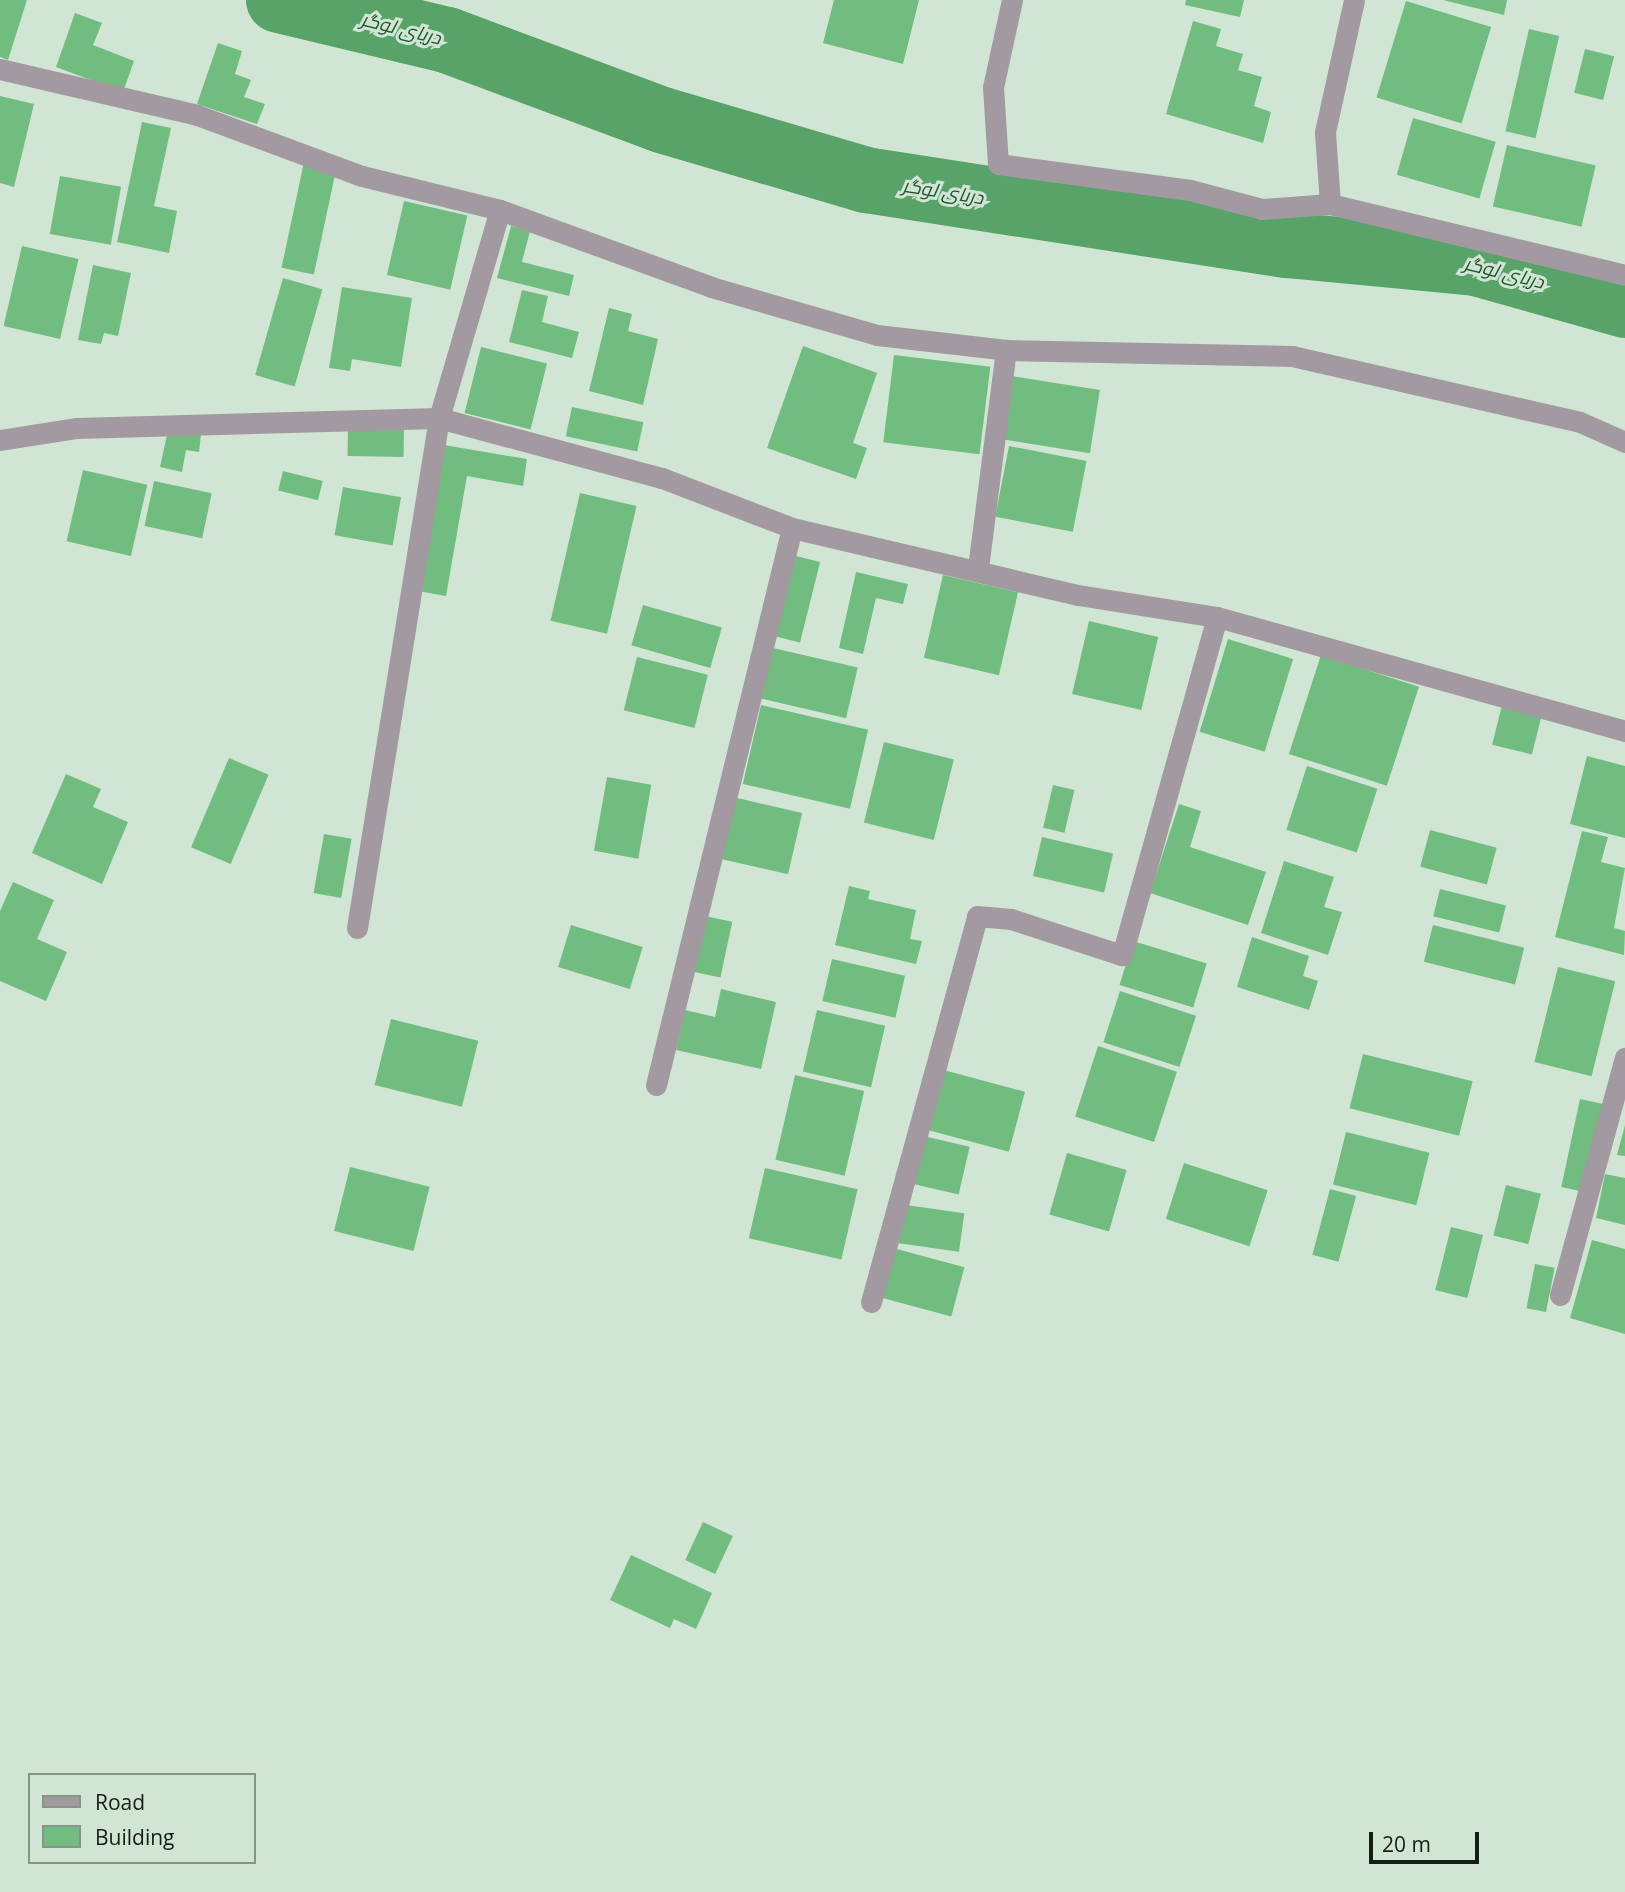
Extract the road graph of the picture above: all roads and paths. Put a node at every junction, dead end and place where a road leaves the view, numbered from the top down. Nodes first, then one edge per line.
1 (1012, 0) edge
2 (1354, 0) edge
3 (0, 69) edge
4 (1330, 204) junction
5 (500, 210) junction
6 (1625, 275) edge
7 (1006, 350) junction
8 (439, 418) junction
9 (0, 440) edge
10 (1625, 442) edge
11 (792, 528) junction
12 (978, 568) junction
13 (1217, 618) junction
14 (1625, 731) edge
15 (357, 928) dead end
16 (1625, 1058) edge
17 (656, 1085) dead end
18 (1560, 1295) dead end
19 (871, 1302) dead end

1 - 4 street
2 - 4 street
3 - 5 street
4 - 6 street
5 - 7 street
5 - 8 street
7 - 10 street
7 - 12 street
8 - 9 street
8 - 11 street
8 - 15 street
11 - 12 street
11 - 17 street
12 - 13 street
13 - 14 street
13 - 19 street
16 - 18 street

